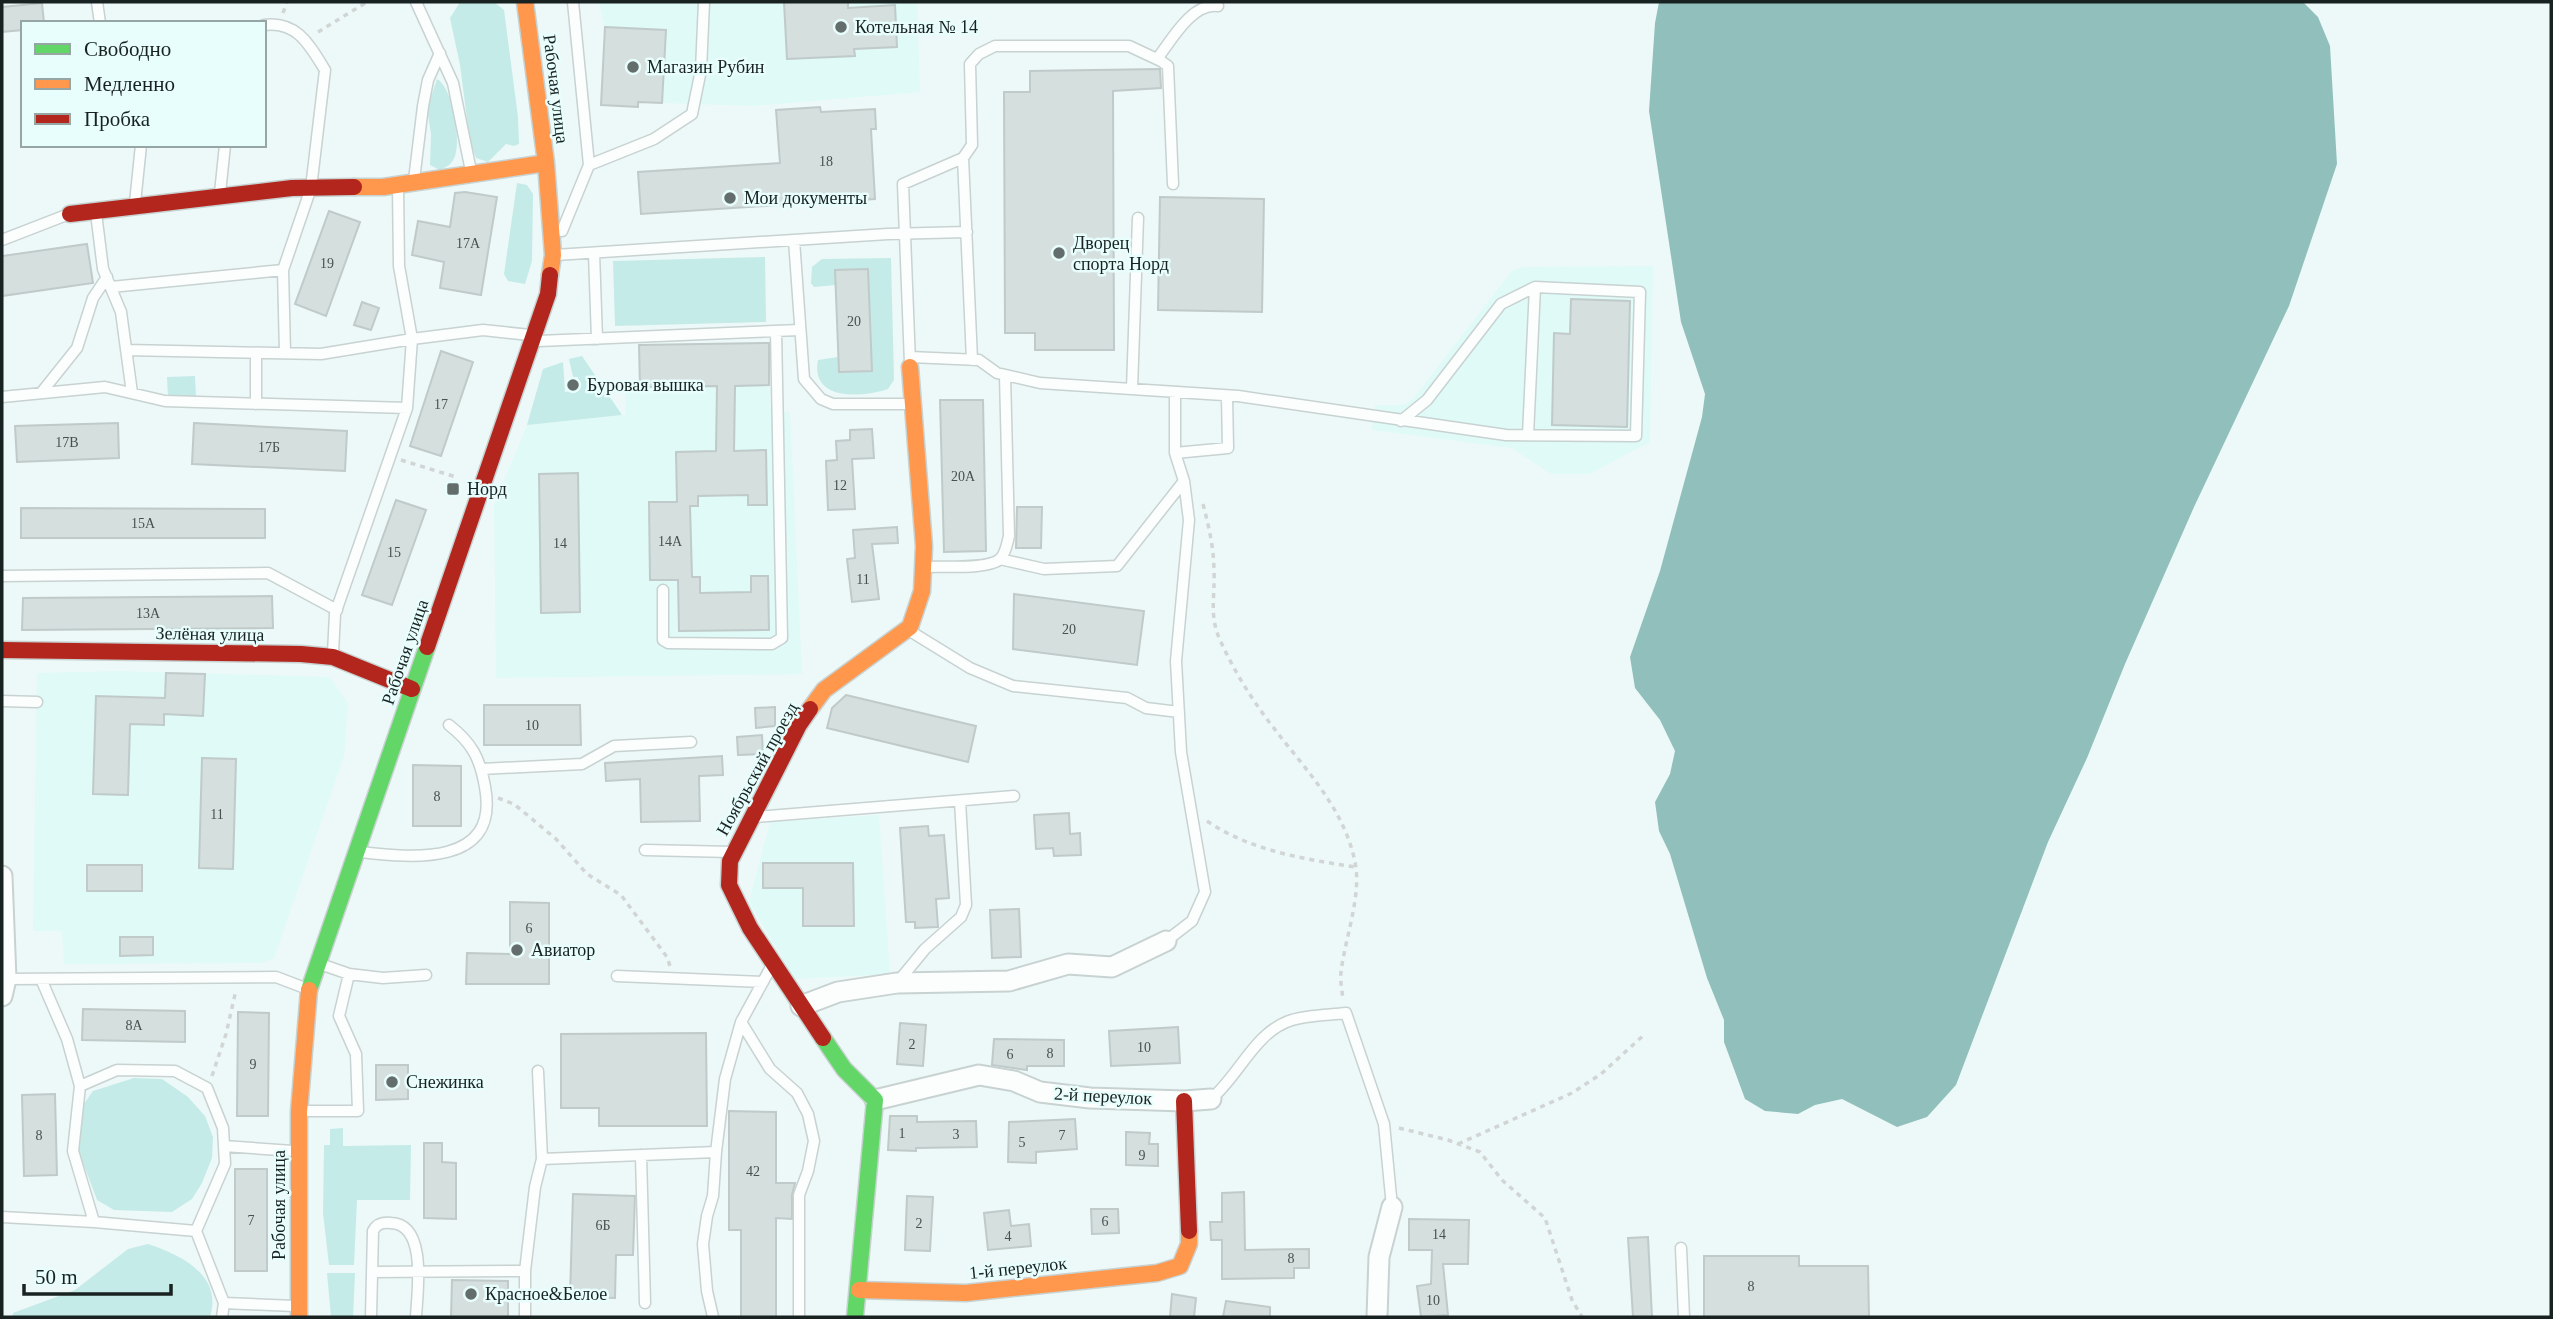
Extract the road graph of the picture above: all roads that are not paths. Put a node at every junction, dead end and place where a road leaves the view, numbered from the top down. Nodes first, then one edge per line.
1 (97, 2) edge
2 (416, 2) edge
3 (525, 2) edge
4 (573, 2) edge
5 (704, 2) edge
6 (1218, 6) dead end
7 (100, 21) edge
8 (266, 25) edge
9 (440, 53) junction
10 (1157, 59) junction
11 (141, 147) edge
12 (225, 147) edge
13 (963, 158) junction
14 (545, 163) junction
15 (589, 165) junction
16 (472, 175) junction
17 (1173, 184) dead end
18 (406, 185) junction
19 (311, 188) junction
20 (219, 197) junction
21 (135, 207) junction
22 (96, 211) junction
23 (70, 214) joint
24 (1138, 218) dead end
25 (967, 232) junction
26 (905, 234) junction
27 (2, 240) edge
28 (794, 240) junction
29 (594, 253) junction
30 (553, 255) junction
31 (283, 270) junction
32 (109, 282) junction
33 (1535, 287) junction
34 (800, 330) junction
35 (776, 331) junction
36 (533, 338) junction
37 (412, 339) junction
38 (597, 339) junction
39 (126, 350) junction
40 (256, 353) junction
41 (285, 353) junction
42 (972, 360) junction
43 (910, 362) junction
44 (1005, 374) junction
45 (1132, 389) junction
46 (1175, 392) junction
47 (41, 393) junction
48 (132, 393) junction
49 (1227, 396) junction
50 (2, 397) edge
51 (256, 404) junction
52 (913, 404) junction
53 (407, 408) junction
54 (1401, 421) junction
55 (1528, 435) junction
56 (1175, 453) junction
57 (1184, 481) junction
58 (1000, 559) junction
59 (923, 567) junction
60 (2, 576) edge
61 (663, 590) dead end
62 (337, 610) junction
63 (907, 629) junction
64 (2, 650) edge
65 (333, 657) junction
66 (412, 689) junction
67 (2, 701) edge
68 (37, 702) dead end
69 (1179, 712) junction
70 (449, 725) dead end
71 (691, 742) dead end
72 (482, 769) junction
73 (1014, 796) dead end
74 (960, 801) junction
75 (752, 818) junction
76 (645, 850) dead end
77 (356, 851) junction
78 (734, 852) junction
79 (2, 876) edge
80 (1166, 941) joint
81 (318, 963) junction
82 (773, 964) junction
83 (349, 974) junction
84 (426, 975) dead end
85 (617, 976) dead end
86 (41, 979) junction
87 (763, 982) junction
88 (897, 983) junction
89 (4, 987) edge
90 (309, 990) junction
91 (802, 1006) junction
92 (741, 1022) junction
93 (538, 1072) dead end
94 (80, 1086) junction
95 (1211, 1099) joint
96 (875, 1101) junction
97 (1184, 1101) junction
98 (300, 1111) junction
99 (224, 1146) junction
100 (298, 1152) junction
101 (716, 1152) junction
102 (641, 1155) junction
103 (542, 1159) junction
104 (1392, 1207) joint
105 (2, 1217) edge
106 (94, 1222) junction
107 (196, 1231) junction
108 (1681, 1248) dead end
109 (525, 1271) junction
110 (372, 1272) junction
111 (418, 1272) junction
112 (859, 1290) junction
113 (224, 1303) junction
114 (645, 1303) dead end
115 (299, 1311) edge
116 (222, 1317) edge
117 (371, 1317) edge
118 (416, 1317) edge
119 (525, 1317) edge
120 (713, 1317) edge
121 (799, 1317) edge
122 (855, 1317) edge
123 (1377, 1317) edge
124 (1684, 1317) edge

1 - 7 lane
2 - 9 lane
3 - 14 street, Рабочая улица
4 - 15 lane
5 - 15 lane
6 - 10 lane
8 - 19 lane
9 - 16 lane
9 - 18 lane
10 - 13 lane
10 - 17 lane
11 - 21 lane
12 - 20 lane
13 - 25 lane
13 - 26 lane
14 - 16 street
14 - 30 street, Рабочая улица
15 - 30 lane
16 - 18 street
18 - 19 street
18 - 37 lane
19 - 20 street
19 - 31 lane
20 - 21 street
21 - 22 street
22 - 23 street
22 - 32 lane
23 - 27 lane
24 - 45 lane
25 - 26 lane
25 - 42 lane
26 - 28 lane
26 - 43 lane
28 - 29 lane
28 - 34 lane
29 - 30 lane
29 - 38 lane
30 - 36 street, Рабочая улица
31 - 32 lane
31 - 41 lane
32 - 39 lane
32 - 47 lane
33 - 54 lane
33 - 55 lane
33 - 55 lane
34 - 35 lane
34 - 52 lane
35 - 38 lane
35 - 61 lane
36 - 37 lane
36 - 38 lane
36 - 66 street, Рабочая улица
37 - 41 lane
37 - 53 lane
39 - 40 lane
39 - 48 lane
40 - 41 lane
40 - 51 lane
42 - 43 lane
42 - 44 lane
43 - 52 street
44 - 45 lane
44 - 58 lane
45 - 46 lane
46 - 49 lane
46 - 56 lane
47 - 48 lane
47 - 50 lane
48 - 51 lane
49 - 54 lane
49 - 56 lane
51 - 53 lane
52 - 59 street
53 - 62 lane
54 - 55 lane
56 - 57 lane
57 - 58 lane
57 - 69 lane
58 - 59 lane
59 - 63 street
60 - 62 lane
62 - 65 lane
63 - 69 lane
63 - 75 street, Ноябрьский проезд
64 - 65 street, Зелёная улица
65 - 66 street, Зелёная улица
66 - 77 street, Рабочая улица
67 - 68 lane
69 - 80 lane
70 - 72 lane
71 - 72 lane
72 - 77 lane
73 - 74 lane
74 - 75 lane
74 - 88 lane
75 - 78 street, Ноябрьский проезд
76 - 78 lane
77 - 81 street, Рабочая улица
78 - 82 street, Ноябрьский проезд
79 - 89 street
80 - 88 street
81 - 83 lane
81 - 90 street, Рабочая улица
82 - 87 lane
82 - 91 street, Ноябрьский проезд
83 - 84 lane
83 - 98 lane
85 - 87 lane
86 - 89 lane
86 - 90 lane
86 - 94 lane
87 - 92 lane
88 - 91 street
90 - 98 street, Рабочая улица
91 - 96 street, Ноябрьский проезд
92 - 101 lane
92 - 121 lane
93 - 103 lane
94 - 99 lane
94 - 106 lane
95 - 97 street, 2-й переулок
95 - 104 lane
96 - 97 street, 2-й переулок
96 - 112 street
97 - 112 street, 1-й переулок
98 - 100 street, Рабочая улица
99 - 100 lane
99 - 107 lane
100 - 115 street, Рабочая улица
101 - 102 lane
101 - 120 lane
102 - 103 lane
102 - 114 lane
103 - 109 lane
104 - 123 street
105 - 106 lane
106 - 107 lane
107 - 113 lane
108 - 124 lane
109 - 111 lane
109 - 119 lane
110 - 111 lane
110 - 111 lane
110 - 117 lane
111 - 118 lane
112 - 122 street
113 - 115 lane
113 - 116 lane

